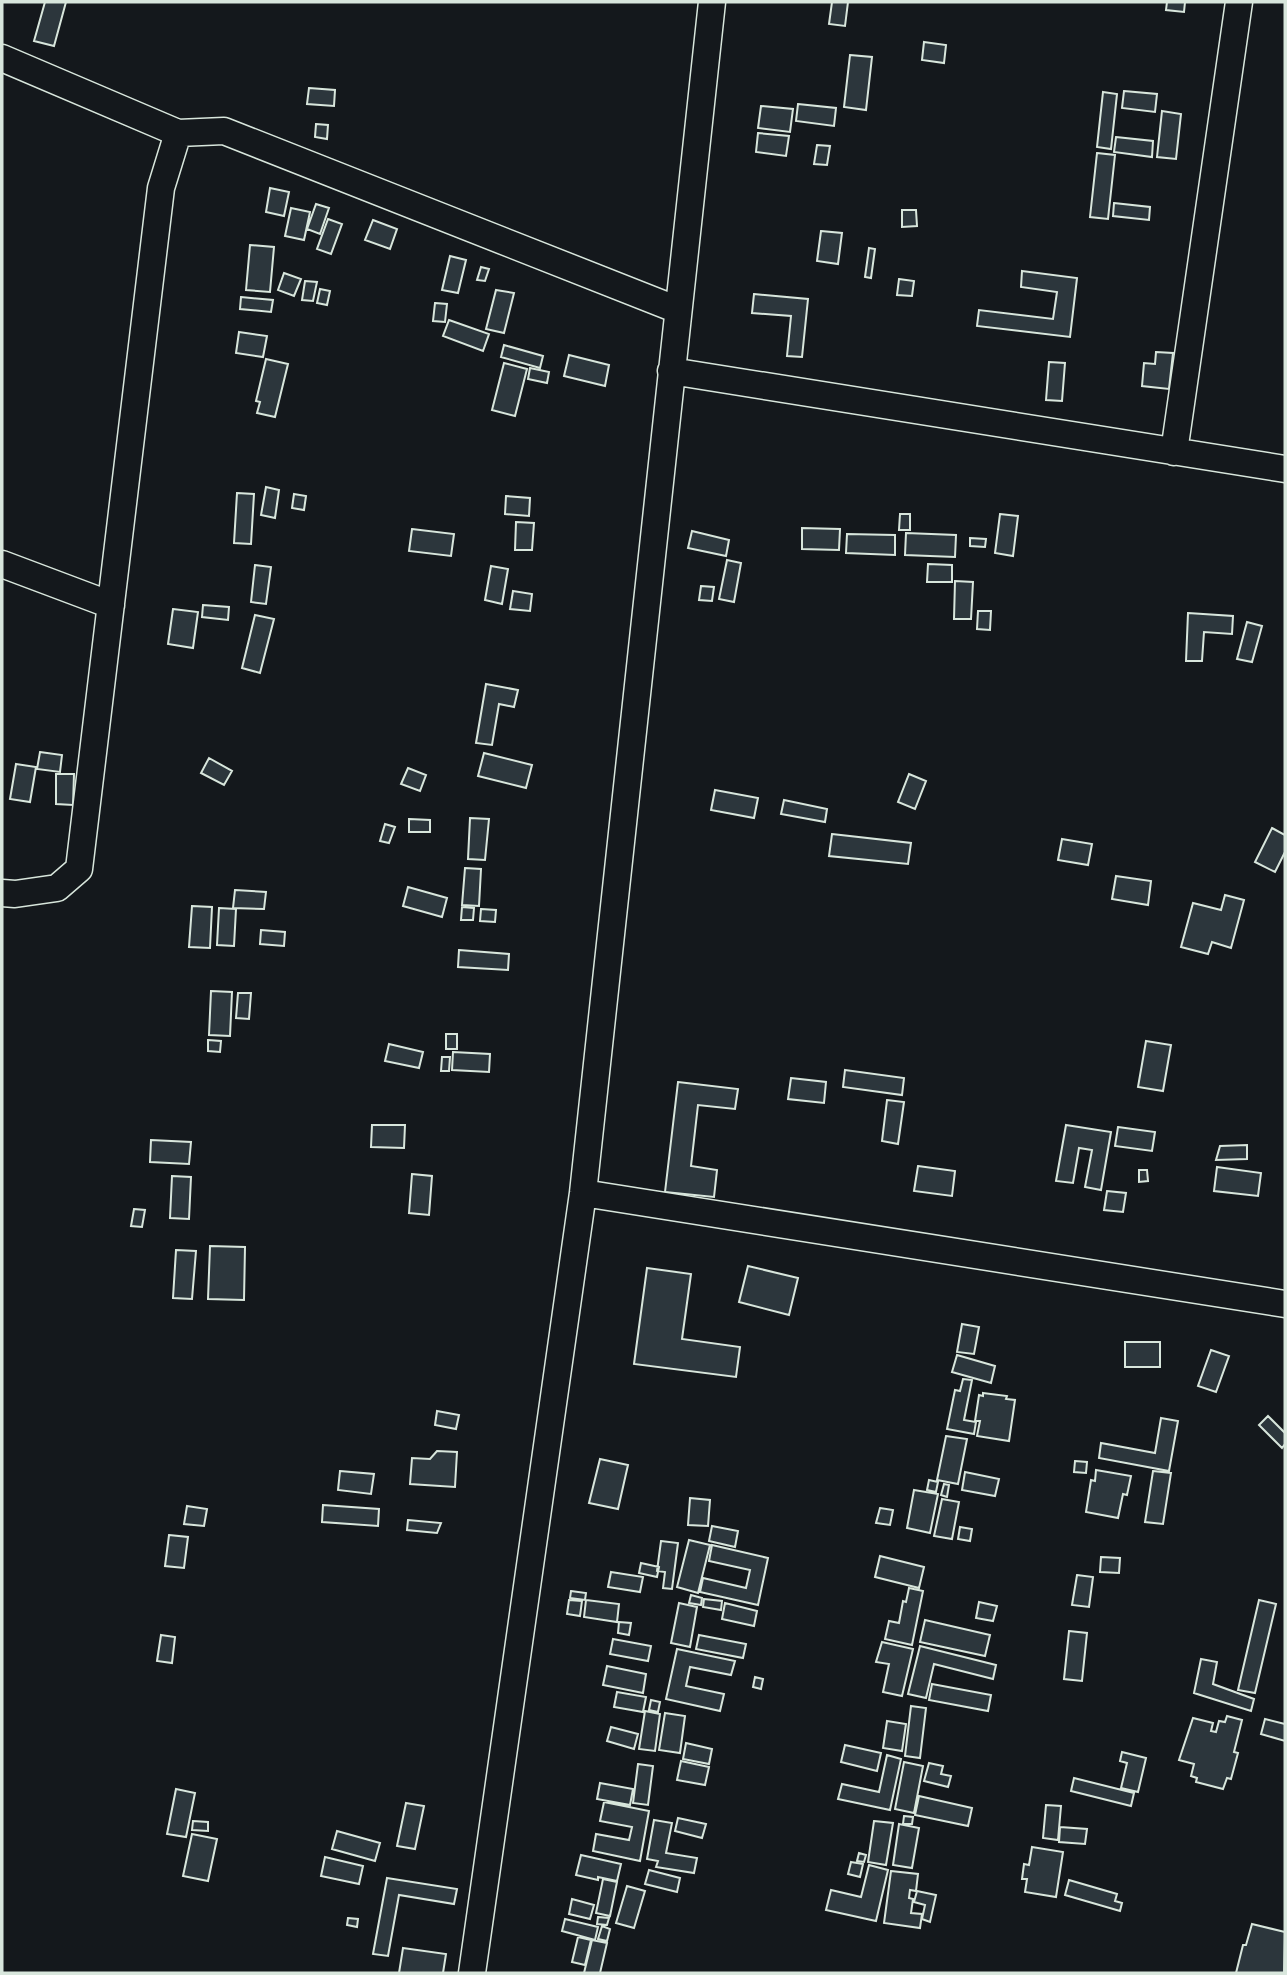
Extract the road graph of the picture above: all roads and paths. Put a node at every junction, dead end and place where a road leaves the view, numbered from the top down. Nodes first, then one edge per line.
1 (712, 2) edge
2 (1239, 2) edge
3 (2, 58) edge
4 (178, 133) junction
5 (678, 310) junction
6 (671, 371) junction
7 (1174, 452) junction
8 (1285, 469) edge
9 (2, 565) edge
10 (111, 605) junction
11 (2, 893) edge
12 (583, 1193) junction
13 (1285, 1304) edge
14 (472, 1973) edge

1 - 5 street
2 - 7 street
3 - 4 street
4 - 5 street
4 - 10 street
5 - 6 street
6 - 7 street
6 - 12 street
7 - 8 street
9 - 10 street
10 - 11 street
12 - 13 street
12 - 14 street

